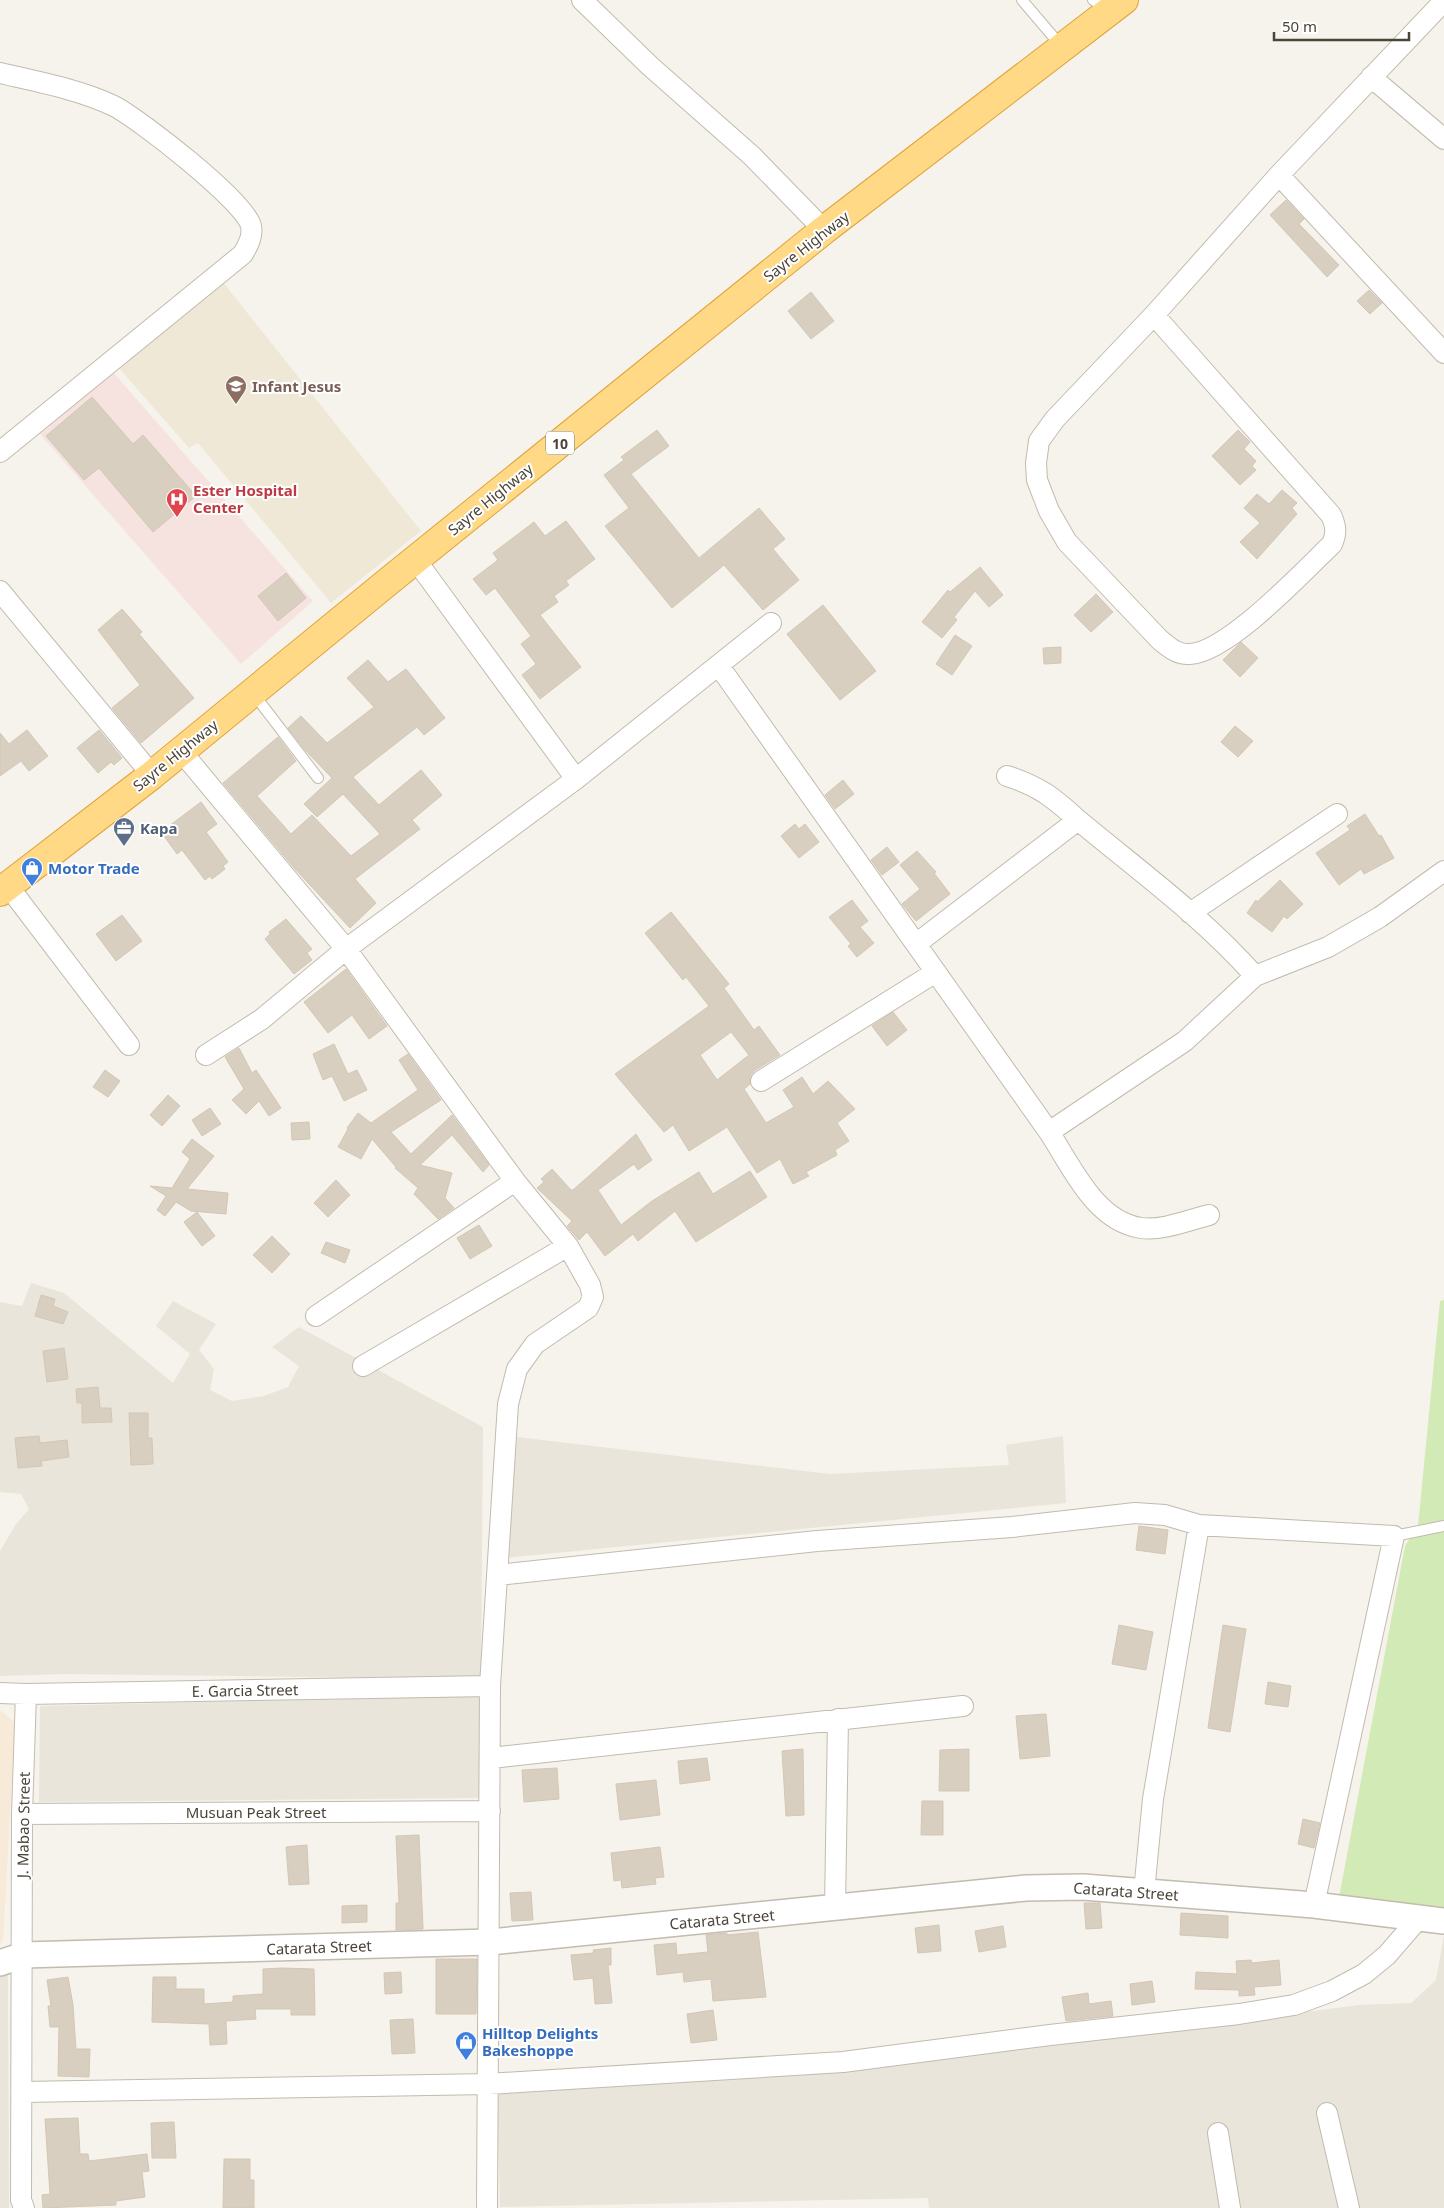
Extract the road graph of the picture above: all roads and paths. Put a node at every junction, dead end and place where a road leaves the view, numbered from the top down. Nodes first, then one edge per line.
1 (582, 0) edge
2 (1022, 0) edge
3 (1444, 1) edge
4 (1109, 4) edge
5 (1063, 48) junction
6 (0, 73) edge
7 (1371, 77) junction
8 (1444, 139) edge
9 (1280, 175) junction
10 (824, 230) junction
11 (1154, 315) junction
12 (1444, 352) edge
13 (0, 452) edge
14 (415, 559) junction
15 (0, 591) edge
16 (771, 623) dead end
17 (719, 666) junction
18 (252, 692) junction
19 (180, 750) junction
20 (152, 775) junction
21 (1007, 776) dead end
22 (318, 778) dead end
23 (576, 779) junction
24 (1337, 814) dead end
25 (1078, 820) junction
26 (1444, 871) edge
27 (6, 883) edge
28 (1190, 913) junction
29 (916, 944) junction
30 (346, 949) junction
31 (936, 972) junction
32 (1255, 976) junction
33 (129, 1045) dead end
34 (206, 1055) dead end
35 (761, 1081) dead end
36 (1049, 1132) junction
37 (515, 1181) junction
38 (1209, 1215) dead end
39 (568, 1246) junction
40 (316, 1316) dead end
41 (363, 1366) dead end
42 (1199, 1525) junction
43 (1444, 1526) edge
44 (1394, 1536) junction
45 (497, 1575) junction
46 (490, 1686) junction
47 (0, 1693) edge
48 (26, 1694) junction
49 (963, 1706) dead end
50 (838, 1719) junction
51 (491, 1758) junction
52 (490, 1811) junction
53 (22, 1814) junction
54 (1144, 1892) junction
55 (1314, 1905) junction
56 (835, 1908) junction
57 (1419, 1918) junction
58 (1444, 1921) edge
59 (490, 1942) junction
60 (12, 1959) edge
61 (488, 2084) junction
62 (22, 2092) junction
63 (1327, 2113) dead end
64 (1218, 2133) dead end
65 (24, 2208) edge
66 (486, 2208) edge
67 (1230, 2208) edge
68 (1349, 2208) edge

1 - 10 street
2 - 5 lane
3 - 7 street
4 - 5 highway, Sayre Highway / 10
5 - 10 highway, Sayre Highway / 10
6 - 13 street
7 - 8 street
7 - 9 street
9 - 11 street
9 - 12 street
10 - 14 highway, Sayre Highway / 10
11 - 11 street
14 - 18 highway, Sayre Highway / 10
14 - 23 street
15 - 20 street
16 - 17 street
17 - 23 street
17 - 29 street
18 - 19 highway, Sayre Highway / 10
18 - 22 lane
19 - 20 highway, Sayre Highway / 10
19 - 30 street
20 - 27 highway, Sayre Highway / 10
21 - 25 street
23 - 30 street
24 - 28 street
25 - 28 street
25 - 29 street
26 - 32 street
27 - 33 street
28 - 32 street
29 - 31 street
30 - 34 street
30 - 37 street
31 - 35 street
31 - 36 street
32 - 36 street
36 - 38 street
37 - 39 street
37 - 40 street
39 - 41 street
39 - 45 street
42 - 44 street
42 - 45 street
42 - 54 street
43 - 44 lane
44 - 55 street
45 - 46 street
46 - 48 street, E. Garcia Street
46 - 51 street
47 - 48 street, E. Garcia Street
48 - 53 street, J. Mabao Street
49 - 50 street
50 - 51 street
50 - 56 street
51 - 52 street
52 - 53 street, Musuan Peak Street
52 - 59 street
53 - 60 street, J. Mabao Street
54 - 55 street, Catarata Street
54 - 56 street, Catarata Street
55 - 57 street, Catarata Street
56 - 59 street, Catarata Street
57 - 58 street, Catarata Street
57 - 61 street
59 - 60 street, Catarata Street
59 - 61 street
60 - 62 street, J. Mabao Street
61 - 62 street
61 - 66 street
62 - 65 street, J. Mabao Street
63 - 68 street
64 - 67 street

